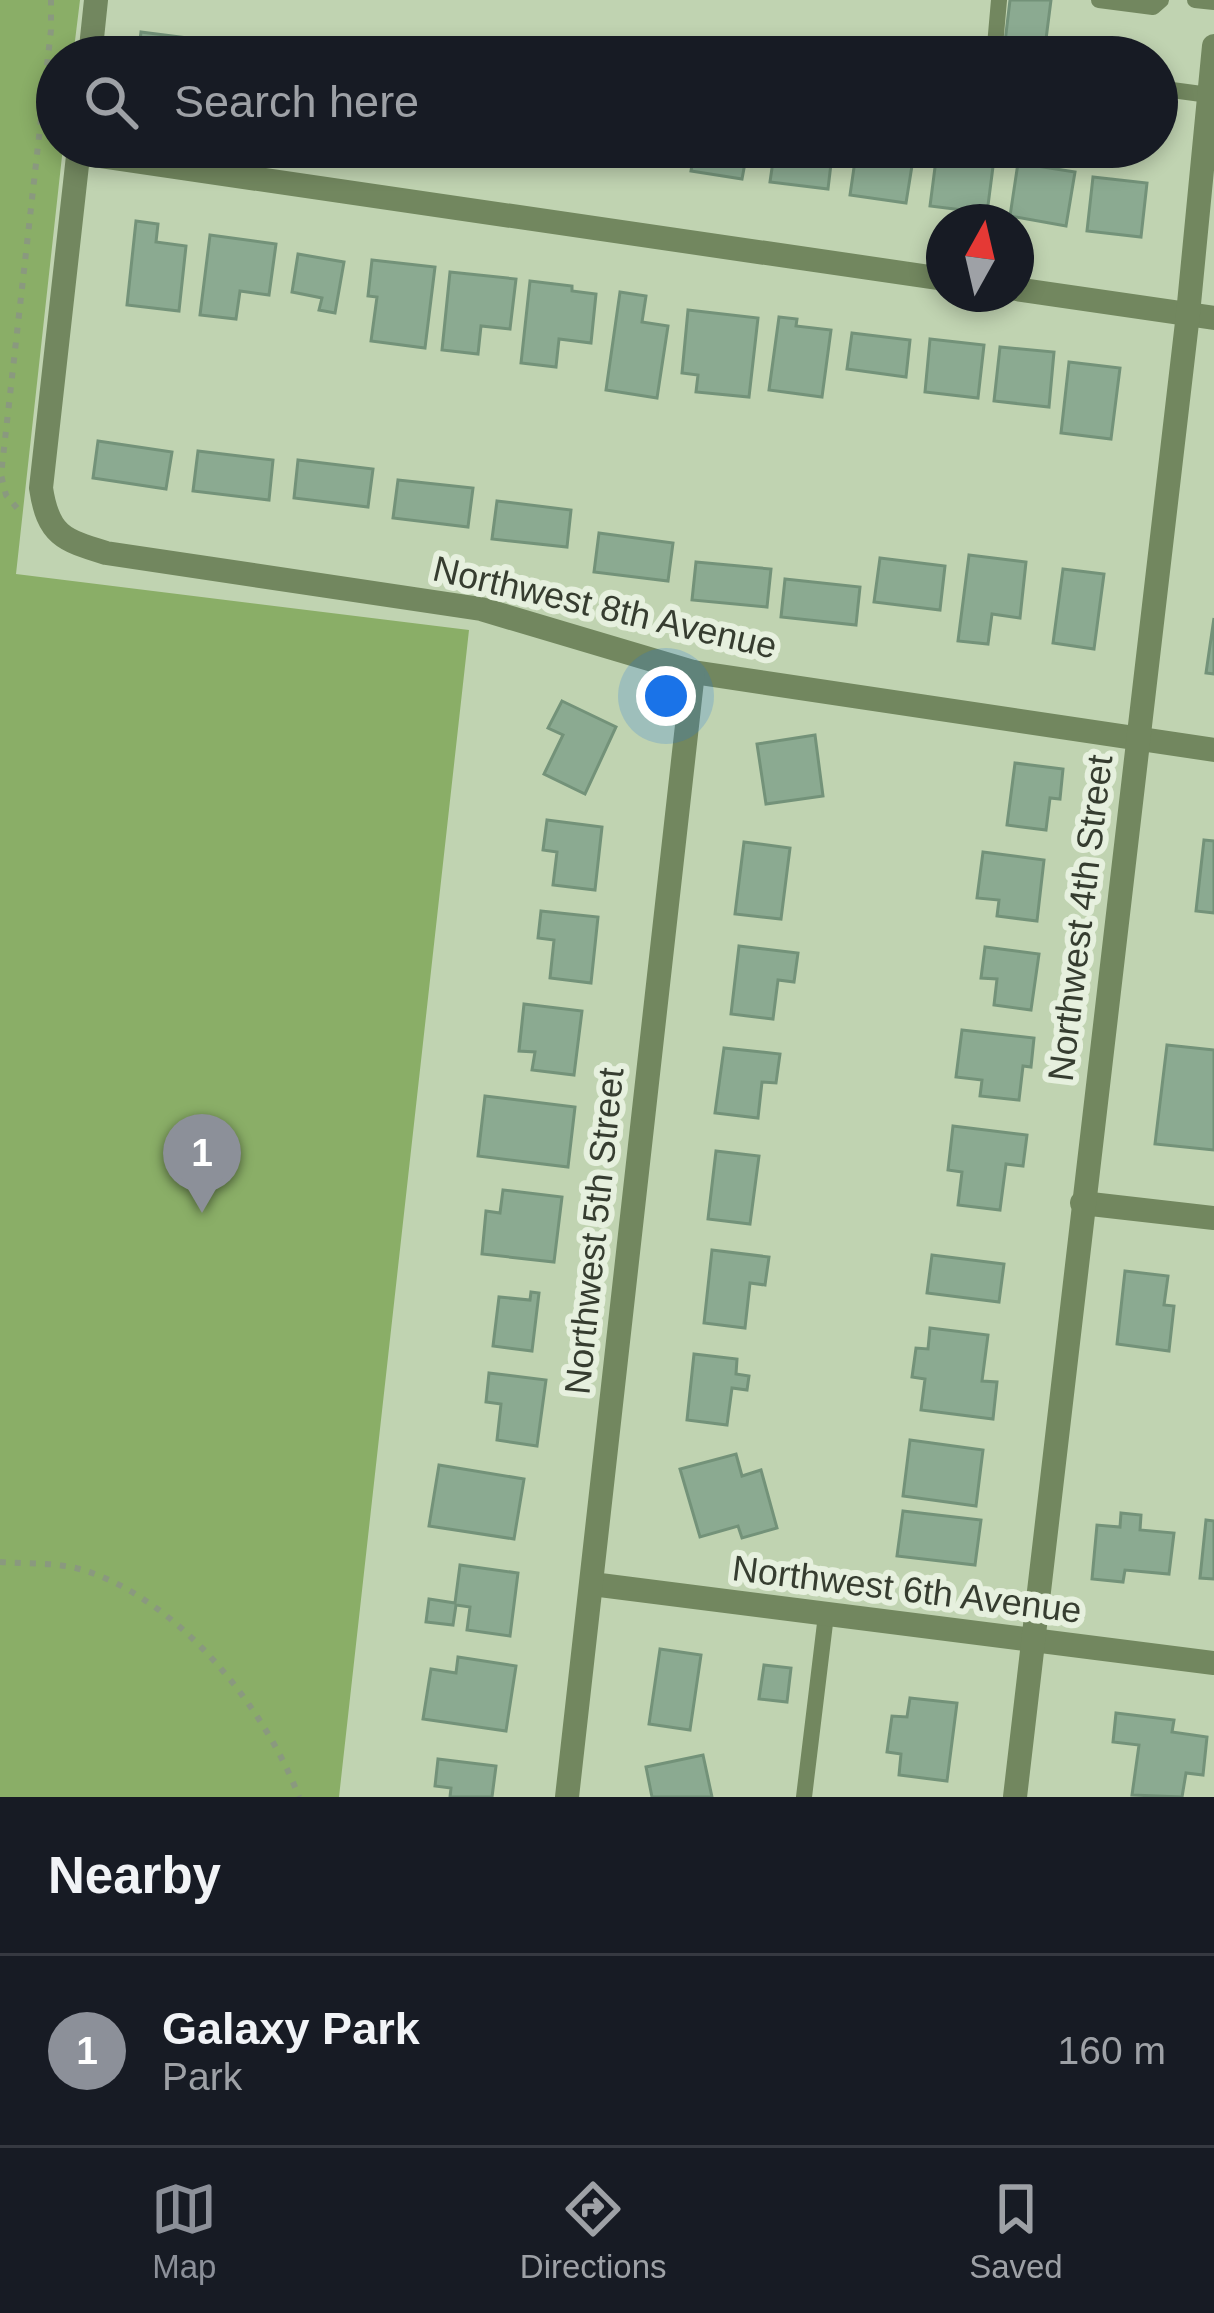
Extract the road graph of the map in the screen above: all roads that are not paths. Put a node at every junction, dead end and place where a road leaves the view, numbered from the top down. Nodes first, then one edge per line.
1 (96, 0) edge
2 (999, 0) edge
3 (1099, 0) edge
4 (1160, 0) edge
5 (1195, 0) edge
6 (1214, 2) edge
7 (92, 36) edge
8 (996, 36) edge
9 (1214, 46) edge
10 (1178, 91) edge
11 (1209, 95) junction
12 (77, 168) edge
13 (200, 168) edge
14 (926, 276) edge
15 (1034, 292) edge
16 (1188, 314) junction
17 (1214, 318) edge
18 (692, 673) junction
19 (1138, 739) junction
20 (1214, 750) edge
21 (1082, 1203) junction
22 (1214, 1218) edge
23 (592, 1584) junction
24 (826, 1615) junction
25 (1032, 1642) junction
26 (1214, 1663) edge
27 (567, 1797) edge
28 (804, 1797) edge
29 (1015, 1797) edge

1 - 7 street
2 - 8 lane
3 - 4 lane
5 - 6 lane
9 - 11 street, Northwest 4th Street
10 - 11 lane
11 - 16 street, Northwest 4th Street
12 - 18 street, Northwest 8th Avenue
13 - 14 street
15 - 16 street
16 - 17 street
16 - 19 street, Northwest 4th Street
18 - 19 street, Northwest 8th Avenue
18 - 23 street, Northwest 5th Street
19 - 20 street, Northwest 8th Avenue
19 - 21 street, Northwest 4th Street
21 - 22 street
21 - 25 street, Northwest 4th Street
23 - 24 street, Northwest 6th Avenue
23 - 27 street, Northwest 5th Street
24 - 25 street, Northwest 6th Avenue
24 - 28 lane
25 - 26 street, Northwest 6th Avenue
25 - 29 street, Northwest 4th Street

